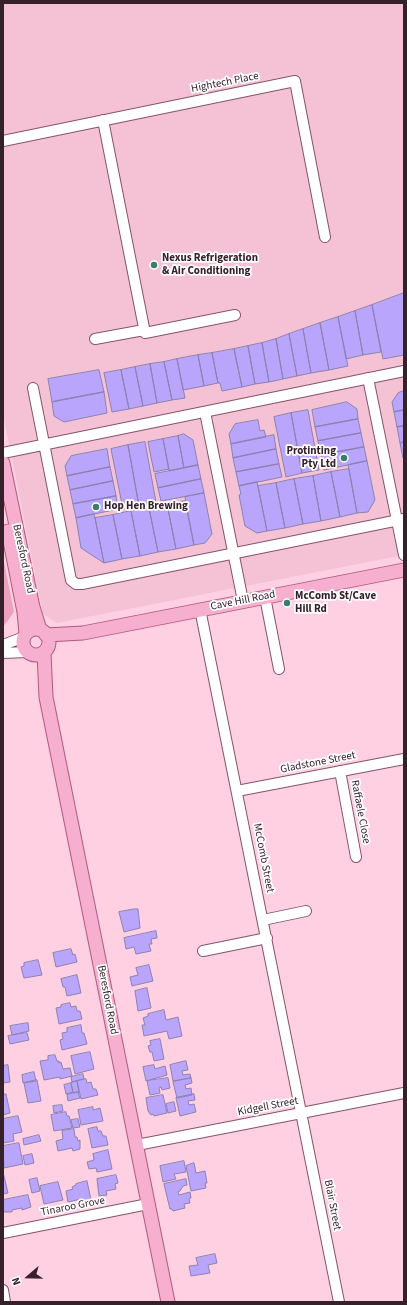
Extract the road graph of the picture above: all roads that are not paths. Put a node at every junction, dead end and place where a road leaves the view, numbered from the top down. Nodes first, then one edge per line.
1 (103, 120) junction
2 (3, 141) edge
3 (326, 237) dead end
4 (235, 315) dead end
5 (144, 330) junction
6 (95, 339) dead end
7 (404, 371) edge
8 (368, 378) junction
9 (33, 388) dead end
10 (205, 412) junction
11 (44, 444) junction
12 (3, 453) edge
13 (3, 463) edge
14 (3, 507) edge
15 (400, 520) edge
16 (234, 554) junction
17 (404, 555) edge
18 (404, 570) edge
19 (265, 597) junction
20 (243, 601) junction
21 (200, 609) junction
22 (43, 632) junction
23 (83, 633) junction
24 (25, 635) junction
25 (3, 645) edge
26 (45, 651) junction
27 (3, 653) edge
28 (28, 653) junction
29 (279, 669) dead end
30 (46, 697) junction
31 (404, 758) edge
32 (340, 771) junction
33 (237, 791) junction
34 (356, 857) dead end
35 (306, 911) dead end
36 (263, 920) junction
37 (266, 938) junction
38 (203, 951) dead end
39 (404, 1093) edge
40 (301, 1112) junction
41 (137, 1145) junction
42 (148, 1204) junction
43 (3, 1233) edge
44 (3, 1290) edge
45 (5, 1302) edge
46 (168, 1302) edge
47 (339, 1302) edge

1 - 2 street, Hightech Place
1 - 3 street, Hightech Place
1 - 5 street
4 - 5 street
5 - 6 street
7 - 8 street
8 - 10 street
8 - 15 street
9 - 11 street
10 - 11 street
10 - 16 street
11 - 12 street
11 - 16 street
13 - 22 main road, Beresford Road
14 - 24 main road, Beresford Road
15 - 16 street
15 - 17 street
16 - 20 street
18 - 19 main road, Cave Hill Road
19 - 20 main road, Cave Hill Road
19 - 29 street
20 - 21 main road, Cave Hill Road
21 - 23 main road, Cave Hill Road
21 - 33 street, McComb Street
22 - 23 main road, Cave Hill Road
22 - 24 main road
22 - 26 main road
23 - 26 main road, Cave Hill Road
24 - 25 street
24 - 28 main road
26 - 28 main road
26 - 30 main road, Beresford Road
27 - 28 street
28 - 30 main road, Beresford Road
30 - 41 main road, Beresford Road
31 - 32 street, Gladstone Street
32 - 33 street, Gladstone Street
32 - 34 street, Raffaele Close
33 - 36 street, McComb Street
35 - 36 street
36 - 37 street, McComb Street
37 - 38 street
37 - 40 street, McComb Street
39 - 40 street, Kidgell Street
40 - 41 street, Kidgell Street
40 - 47 street, Blair Street
41 - 42 main road, Beresford Road
42 - 43 street, Tinaroo Grove
42 - 46 main road, Beresford Road
44 - 45 street

